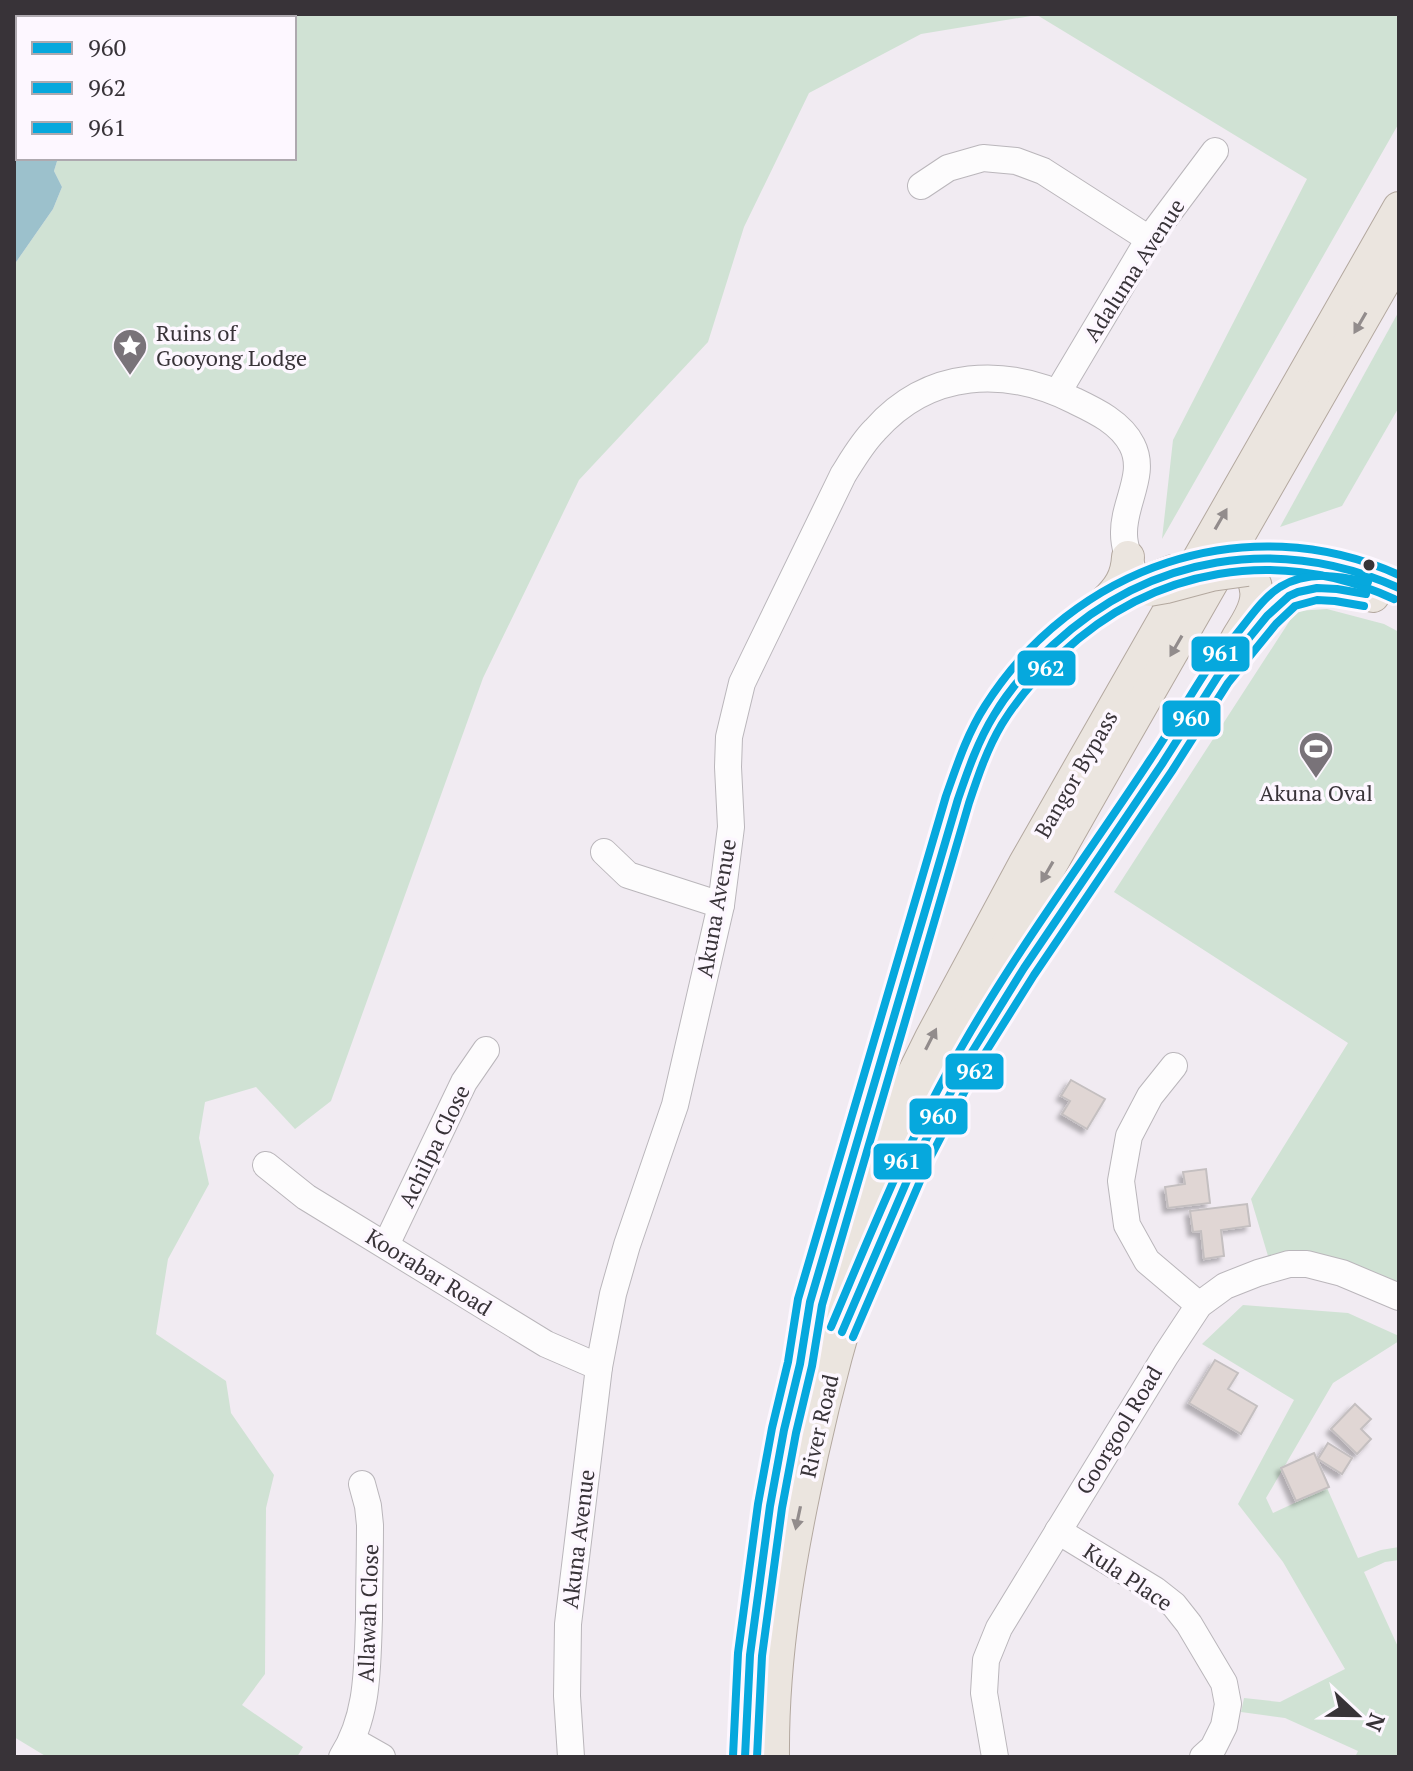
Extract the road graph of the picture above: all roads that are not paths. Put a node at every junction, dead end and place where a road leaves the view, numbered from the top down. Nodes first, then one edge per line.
1 (1215, 151) dead end
2 (921, 186) dead end
3 (1399, 208) edge
4 (1149, 239) junction
5 (1399, 256) edge
6 (1058, 392) junction
7 (1247, 567) junction
8 (1151, 574) junction
9 (1390, 597) edge
10 (1215, 680) junction
11 (604, 852) dead end
12 (721, 905) junction
13 (486, 1050) dead end
14 (1174, 1066) dead end
15 (266, 1165) dead end
16 (386, 1245) junction
17 (1399, 1297) edge
18 (1199, 1305) junction
19 (842, 1333) junction
20 (800, 1364) junction
21 (599, 1367) junction
22 (362, 1484) dead end
23 (1058, 1531) junction
24 (347, 1748) edge
25 (382, 1757) edge
26 (571, 1757) edge
27 (745, 1757) edge
28 (773, 1757) edge
29 (995, 1757) edge
30 (1203, 1757) edge

1 - 4 street, Adaluma Avenue
2 - 4 street
20 -> 3 main road, Bangor Bypass
4 - 6 street, Adaluma Avenue
5 -> 19 main road, Bangor Bypass
6 - 8 street, Akuna Avenue
6 - 12 street, Akuna Avenue
7 - 8 main road, bridge
7 - 9 main road
7 - 10 main road
8 - 20 main road
9 - 10 main road
10 - 19 main road
11 - 12 street
12 - 21 street, Akuna Avenue
13 - 16 street, Achilpa Close
14 - 18 street
15 - 16 street, Koorabar Road
16 - 21 street, Koorabar Road
17 - 18 street, Goorgool Road
18 - 23 street, Goorgool Road
19 -> 28 main road, River Road
20 - 27 main road, River Road
21 - 26 street, Akuna Avenue
22 - 24 street, Allawah Close
23 - 29 street, Goorgool Road
23 - 30 street, Kula Place
24 - 25 street

